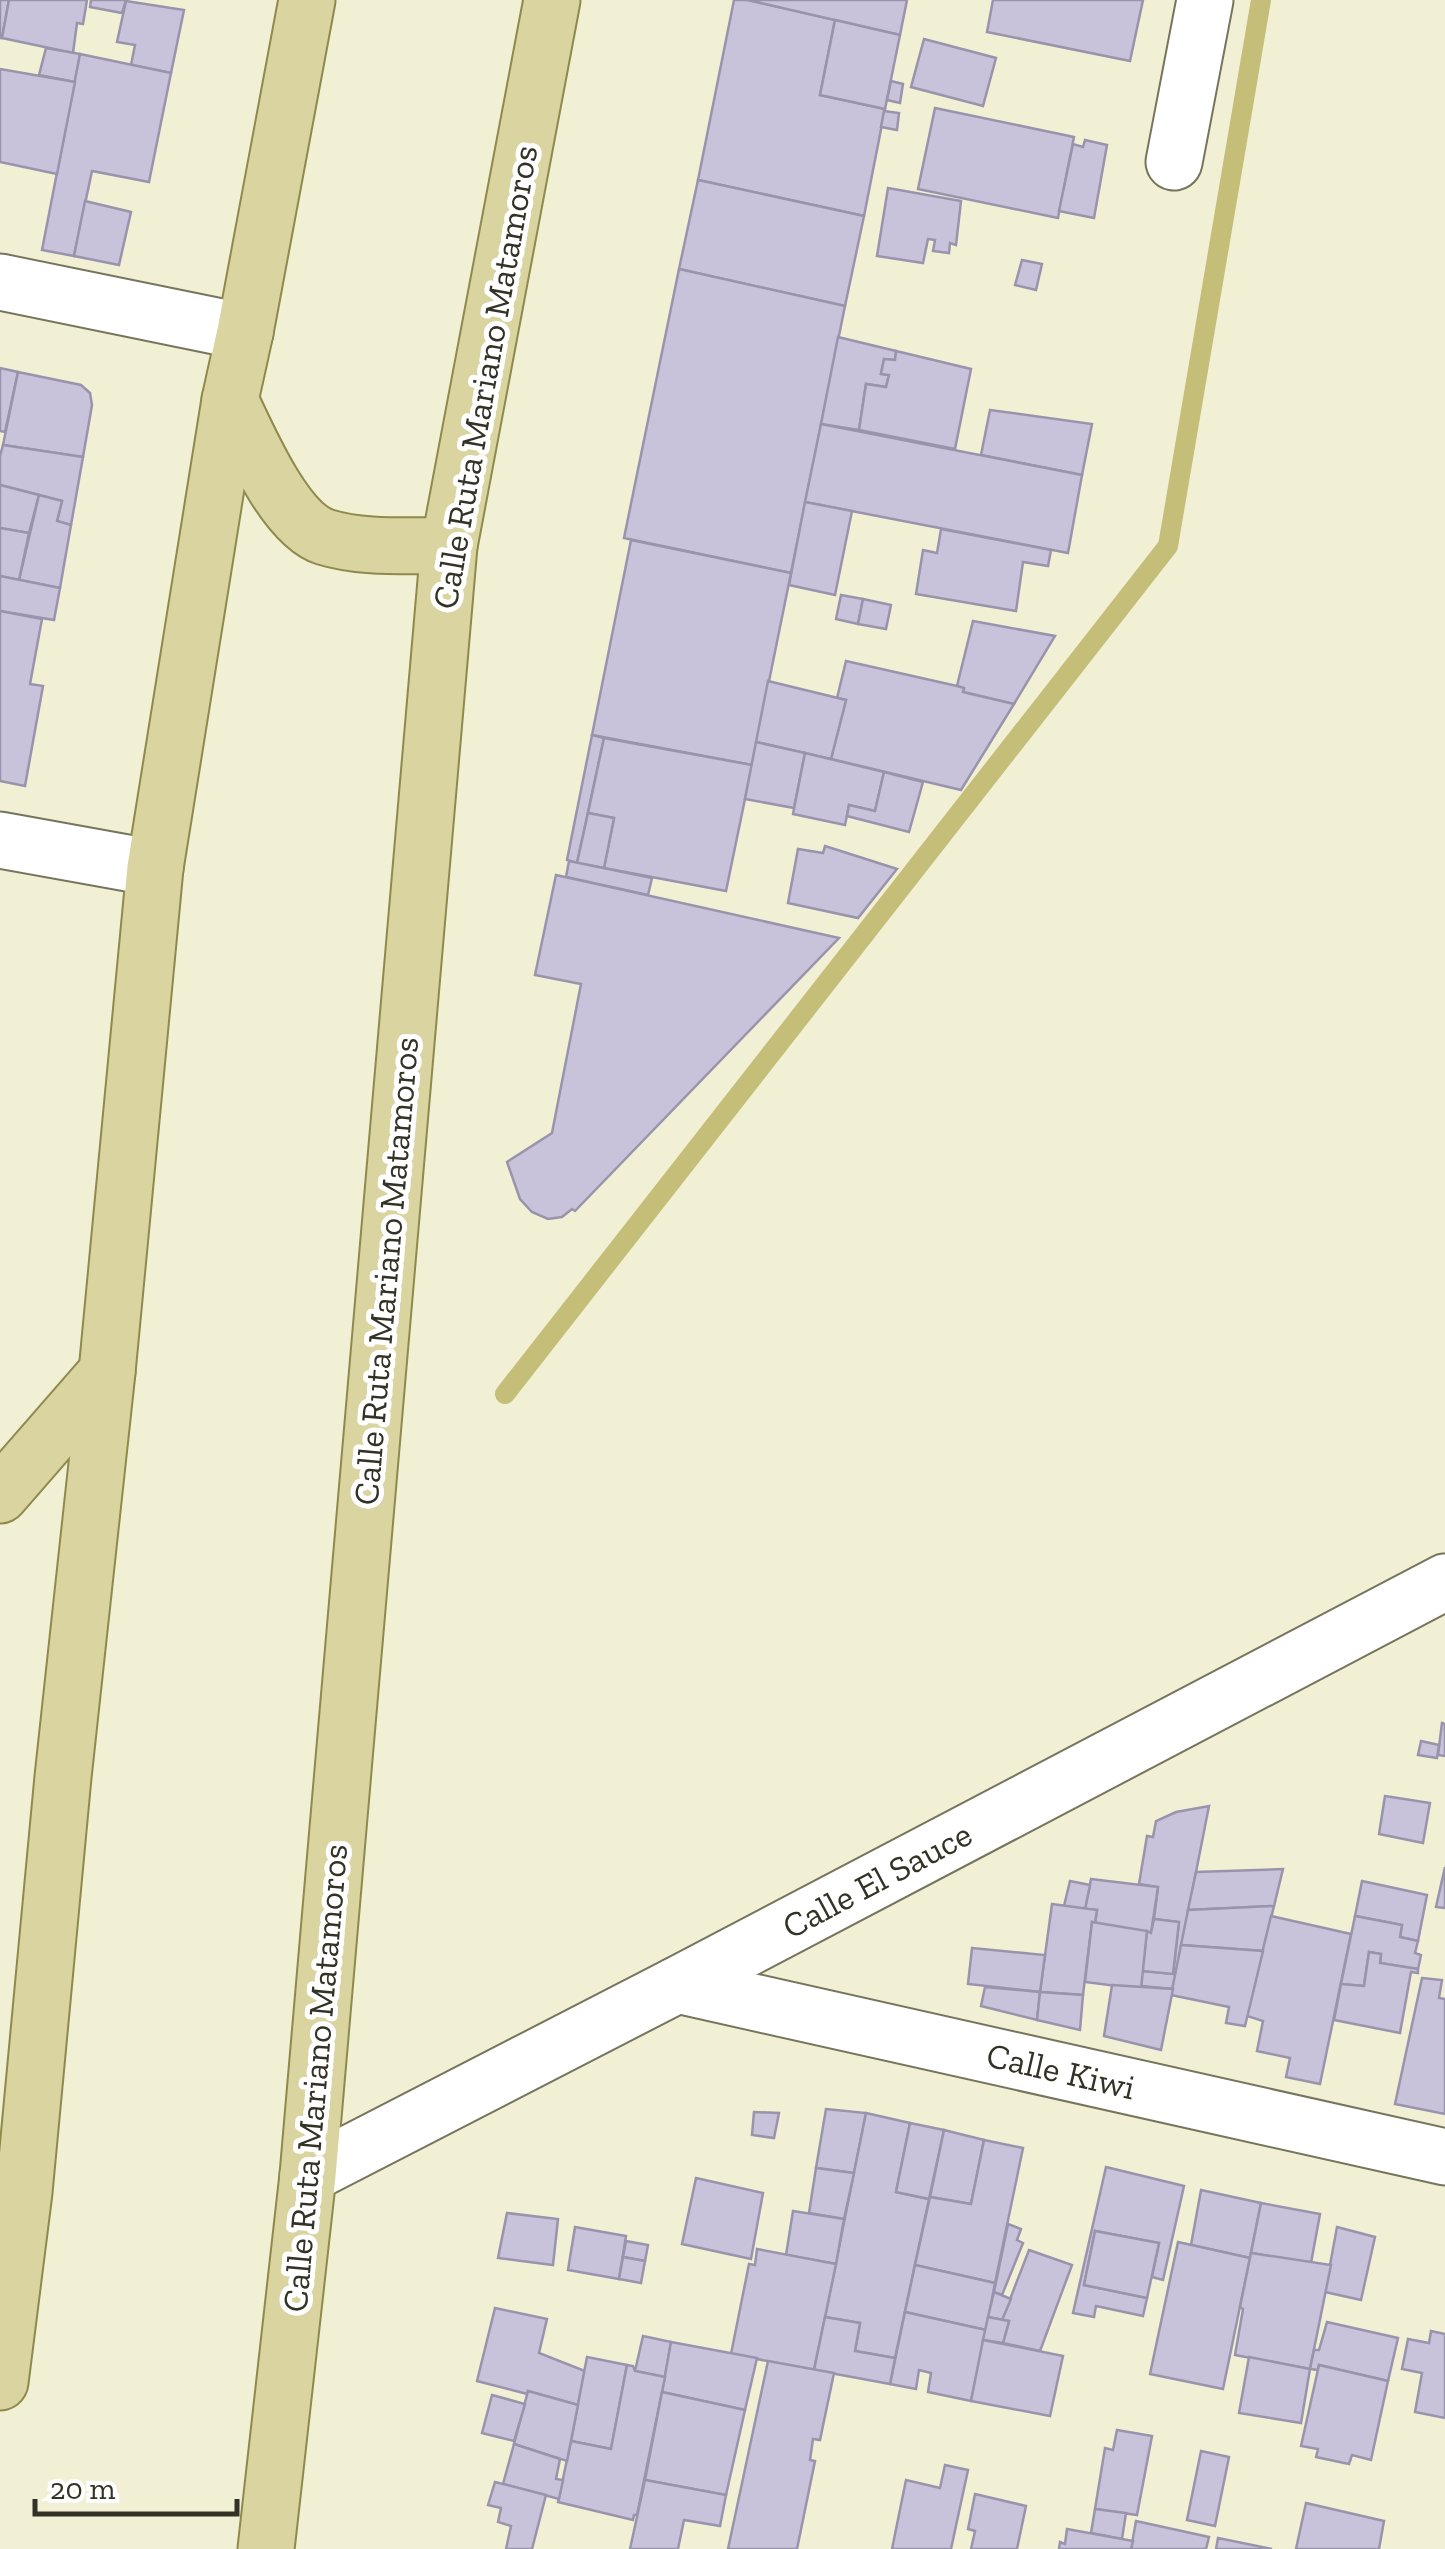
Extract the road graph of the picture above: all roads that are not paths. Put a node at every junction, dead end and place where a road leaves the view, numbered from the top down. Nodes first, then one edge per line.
1 (307, 0) edge
2 (552, 0) edge
3 (1205, 0) edge
4 (1174, 162) dead end
5 (0, 282) edge
6 (245, 332) junction
7 (230, 400) junction
8 (448, 546) junction
9 (0, 840) edge
10 (155, 868) junction
11 (108, 1372) junction
12 (0, 1495) edge
13 (1445, 1582) edge
14 (677, 1985) junction
15 (1445, 2157) edge
16 (308, 2175) junction
17 (0, 2382) edge
18 (266, 2549) edge

1 - 6 main road
2 - 8 main road, Calle Ruta Mariano Matamoros
3 - 4 street
5 - 6 street
6 - 7 main road
7 - 8 main road
7 - 10 main road
8 - 16 main road, Calle Ruta Mariano Matamoros
9 - 10 street
10 - 11 main road
11 - 12 main road
11 - 17 main road
13 - 14 street, Calle El Sauce
14 - 15 street, Calle Kiwi
14 - 16 street, Calle El Sauce
16 - 18 main road, Calle Ruta Mariano Matamoros

